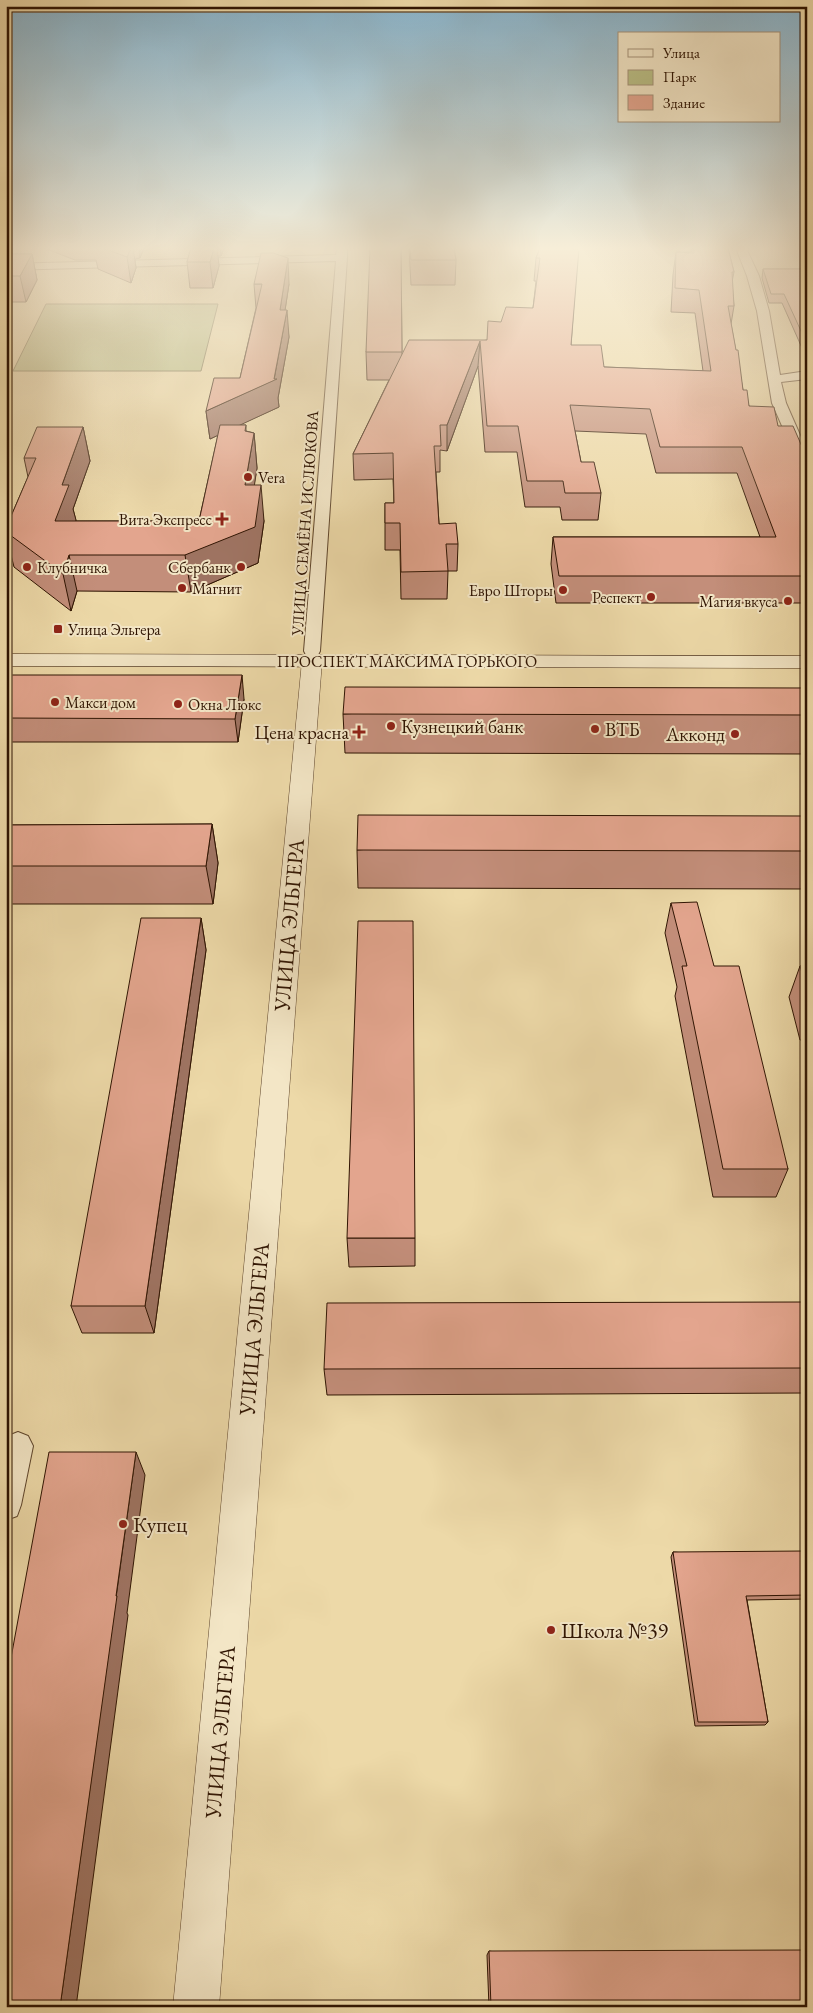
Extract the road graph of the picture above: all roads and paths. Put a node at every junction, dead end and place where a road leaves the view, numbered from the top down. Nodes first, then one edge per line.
1 (335, 342) edge
2 (768, 342) edge
3 (807, 375) edge
4 (774, 380) junction
5 (807, 467) edge
6 (6, 650) edge
7 (807, 652) edge
8 (312, 656) junction
9 (6, 660) edge
10 (807, 662) edge
11 (18, 1446) dead end
12 (6, 1505) edge
13 (196, 2007) edge

1 - 8 street, УЛИЦА СЕМЁНА ИСЛЮКОВА
2 - 4 street
3 - 4 street
4 - 5 street
6 - 8 main road, ПРОСПЕКТ МАКСИМА ГОРЬКОГО
7 - 8 main road, ПРОСПЕКТ МАКСИМА ГОРЬКОГО
8 - 9 main road, ПРОСПЕКТ МАКСИМА ГОРЬКОГО
8 - 10 main road, ПРОСПЕКТ МАКСИМА ГОРЬКОГО
8 - 13 main road, УЛИЦА ЭЛЬГЕРА
11 - 12 street

